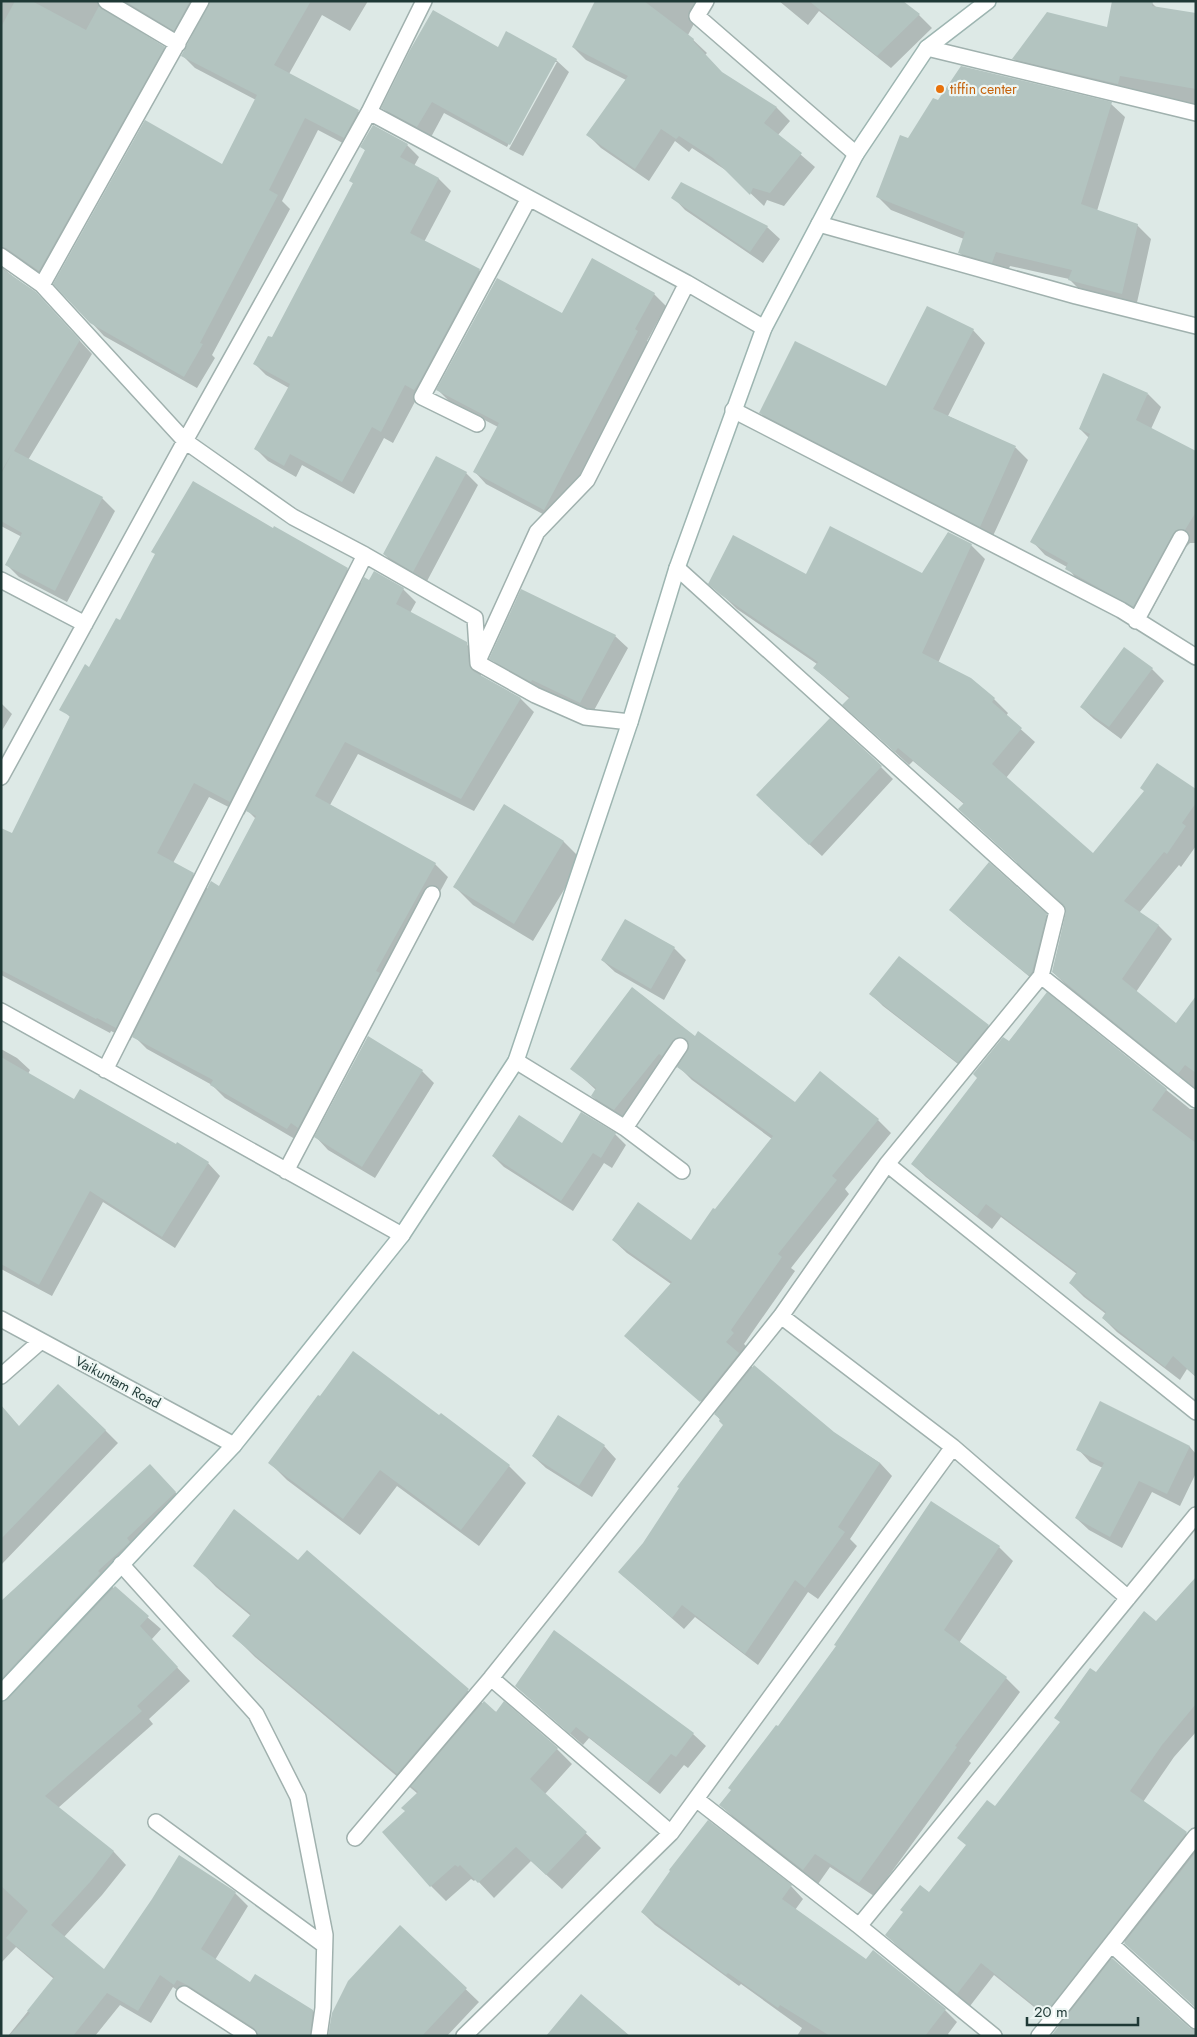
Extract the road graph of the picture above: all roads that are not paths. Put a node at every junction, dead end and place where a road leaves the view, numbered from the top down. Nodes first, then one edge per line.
1 (106, 1) edge
2 (201, 1) edge
3 (424, 1) edge
4 (706, 1) edge
5 (988, 1) edge
6 (178, 44) junction
7 (926, 48) junction
8 (369, 112) junction
9 (1196, 113) edge
10 (856, 154) junction
11 (529, 198) junction
12 (819, 224) junction
13 (1, 256) edge
14 (687, 283) junction
15 (42, 285) junction
16 (1196, 326) edge
17 (764, 328) junction
18 (734, 410) junction
19 (477, 424) dead end
20 (185, 441) junction
21 (1182, 538) dead end
22 (365, 555) junction
23 (677, 568) junction
24 (1, 580) edge
25 (1136, 621) junction
26 (86, 624) junction
27 (1196, 657) edge
28 (478, 663) junction
29 (630, 722) junction
30 (1, 778) edge
31 (432, 894) dead end
32 (1041, 976) junction
33 (1, 1011) edge
34 (680, 1046) dead end
35 (516, 1061) junction
36 (105, 1070) junction
37 (1196, 1100) edge
38 (625, 1128) junction
39 (887, 1164) junction
40 (682, 1170) dead end
41 (286, 1171) junction
42 (402, 1235) junction
43 (781, 1316) junction
44 (1, 1318) edge
45 (41, 1341) junction
46 (1, 1376) edge
47 (1196, 1412) edge
48 (234, 1445) junction
49 (953, 1447) junction
50 (1196, 1516) edge
51 (122, 1564) junction
52 (1128, 1598) junction
53 (491, 1678) junction
54 (1, 1693) edge
55 (696, 1799) junction
56 (156, 1822) dead end
57 (671, 1833) junction
58 (1196, 1836) edge
59 (355, 1838) dead end
60 (859, 1926) junction
61 (1111, 1944) junction
62 (324, 1946) junction
63 (184, 1994) dead end
64 (1196, 2020) edge
65 (249, 2036) edge
66 (319, 2036) edge
67 (464, 2036) edge
68 (994, 2036) edge
69 (1039, 2036) edge

1 - 6 street
2 - 6 street
3 - 8 street
4 - 10 street
5 - 7 street
6 - 15 street
7 - 9 street
7 - 10 street
8 - 11 street
8 - 20 street
10 - 12 street
11 - 14 street
11 - 19 street
12 - 16 street
12 - 17 street
13 - 15 street
14 - 17 street
14 - 28 street
15 - 20 street
17 - 18 street
18 - 23 street
18 - 25 street
20 - 22 street
20 - 26 street
21 - 25 street
22 - 28 street
22 - 36 street
23 - 29 street
23 - 32 street
24 - 26 street
25 - 27 street
26 - 30 street
28 - 29 street
29 - 35 street
31 - 41 street
32 - 37 street
32 - 39 street
33 - 36 street
34 - 38 street
35 - 38 street
35 - 42 street
36 - 41 street
38 - 40 street
39 - 43 street
39 - 47 street
41 - 42 street
42 - 48 street
43 - 49 street
43 - 53 street
44 - 45 street, Vaikuntam Road
45 - 46 street
45 - 48 street, Vaikuntam Road
48 - 51 street
49 - 52 street
49 - 55 street
50 - 52 street
51 - 54 street
51 - 62 street
52 - 60 street
53 - 57 street
53 - 59 street
55 - 57 street
55 - 60 street
56 - 62 street
57 - 67 street
58 - 61 street
60 - 68 street
61 - 64 street
61 - 69 street
62 - 66 street
63 - 65 street

